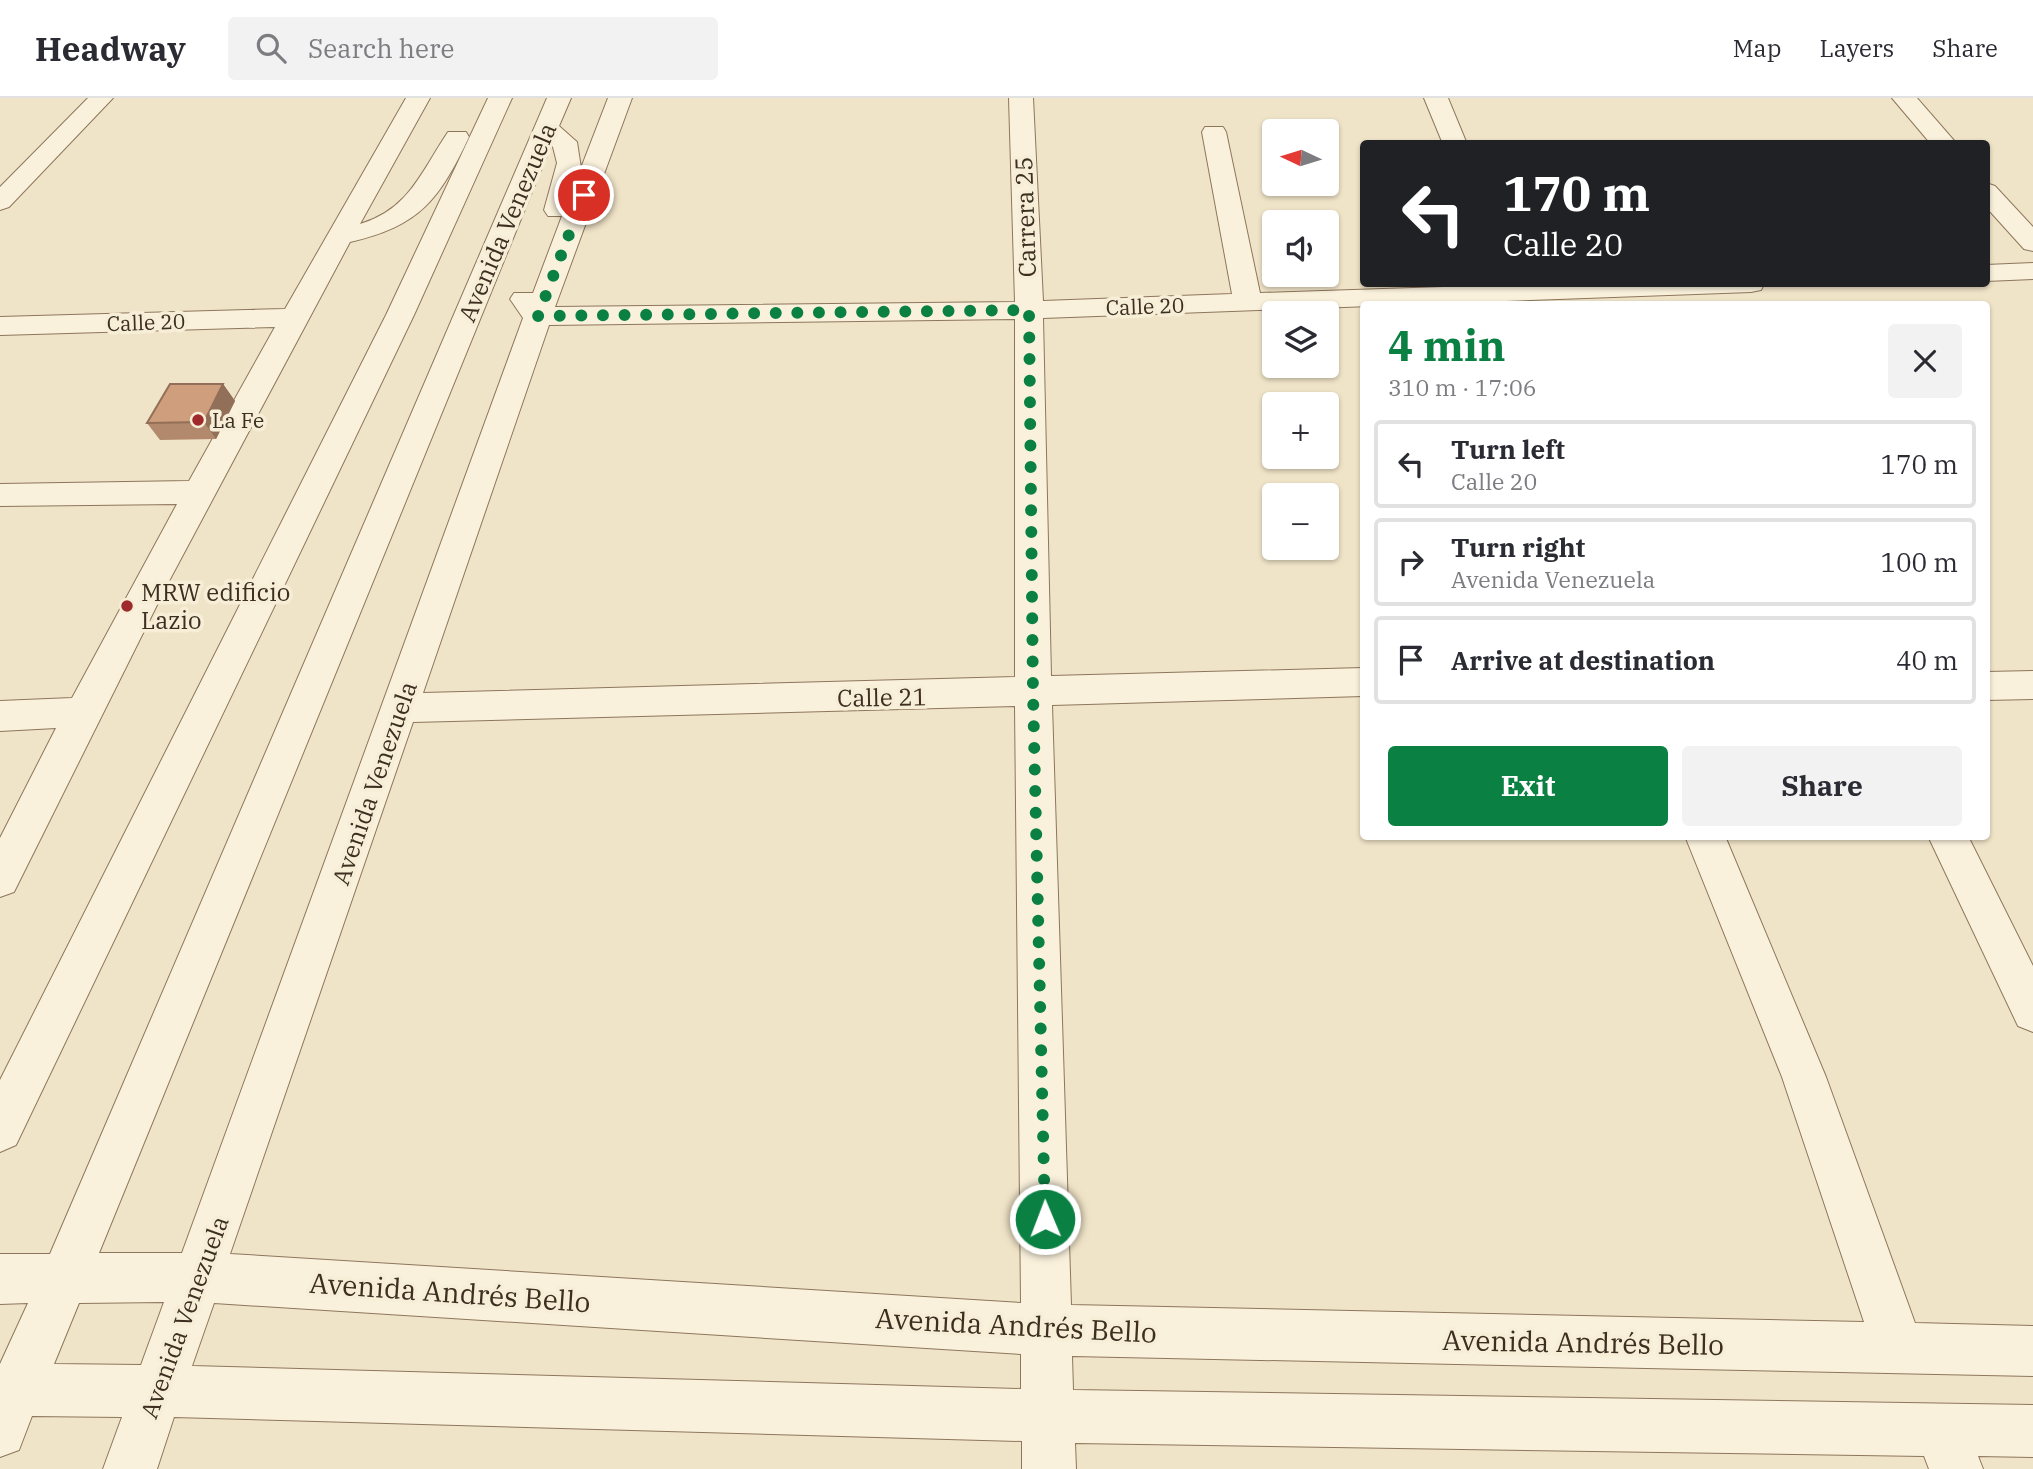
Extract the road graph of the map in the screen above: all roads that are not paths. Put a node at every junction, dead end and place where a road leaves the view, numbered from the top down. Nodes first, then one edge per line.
1 (101, 98) edge
2 (418, 98) edge
3 (477, 98) edge
4 (499, 98) edge
5 (620, 98) edge
6 (1021, 98) edge
7 (1436, 98) edge
8 (1904, 98) edge
9 (553, 113) edge
10 (1214, 132) dead end
11 (1453, 140) edge
12 (1941, 140) edge
13 (1990, 195) edge
14 (0, 202) edge
15 (340, 237) junction
16 (2033, 243) edge
17 (2033, 271) edge
18 (1990, 273) edge
19 (1681, 287) edge
20 (1519, 294) edge
21 (1248, 303) junction
22 (1029, 310) junction
23 (538, 316) junction
24 (293, 318) junction
25 (0, 326) edge
26 (199, 492) junction
27 (0, 495) edge
28 (1360, 682) edge
29 (2033, 685) edge
30 (1990, 686) edge
31 (1033, 693) junction
32 (400, 708) junction
33 (81, 712) junction
34 (0, 716) edge
35 (1707, 840) edge
36 (1950, 840) edge
37 (0, 879) edge
38 (2033, 1011) edge
39 (0, 1129) edge
40 (199, 1276) junction
41 (0, 1279) edge
42 (63, 1280) junction
43 (1048, 1330) junction
44 (1899, 1349) junction
45 (2033, 1351) edge
46 (158, 1391) junction
47 (6, 1404) edge
48 (1048, 1416) junction
49 (2033, 1431) edge
50 (1948, 1449) edge
51 (130, 1469) edge
52 (1049, 1469) edge

1 - 14 street
2 - 15 street
3 - 15 street
4 - 39 street
5 - 23 street, Avenida Venezuela
6 - 22 street, Carrera 25
7 - 11 street
8 - 12 street
9 - 23 street
9 - 42 street, Avenida Venezuela
10 - 21 street
13 - 16 street
15 - 24 street
17 - 18 street
19 - 20 street, Calle 20
20 - 21 street, Calle 20
21 - 22 street, Calle 20
22 - 23 street, Calle 20
22 - 31 street, Carrera 25
23 - 32 street, Avenida Venezuela
24 - 25 street, Calle 20
24 - 26 street
26 - 27 street
26 - 33 street
28 - 31 street, Calle 21
29 - 30 street
31 - 32 street, Calle 21
31 - 43 street, Carrera 25
32 - 40 street, Avenida Venezuela
33 - 34 street
33 - 37 street
35 - 44 street
36 - 38 street
40 - 42 street, Avenida Andrés Bello
40 - 43 street, Avenida Andrés Bello
40 - 46 street, Avenida Venezuela
41 - 42 street, Avenida Andrés Bello
42 - 47 street, Avenida Venezuela
43 - 44 street, Avenida Andrés Bello
43 - 48 street, Carrera 25
44 - 45 street, Avenida Andrés Bello
46 - 47 street
46 - 48 street
46 - 51 street, Avenida Venezuela
48 - 50 street
48 - 52 street, Carrera 25
49 - 50 street

